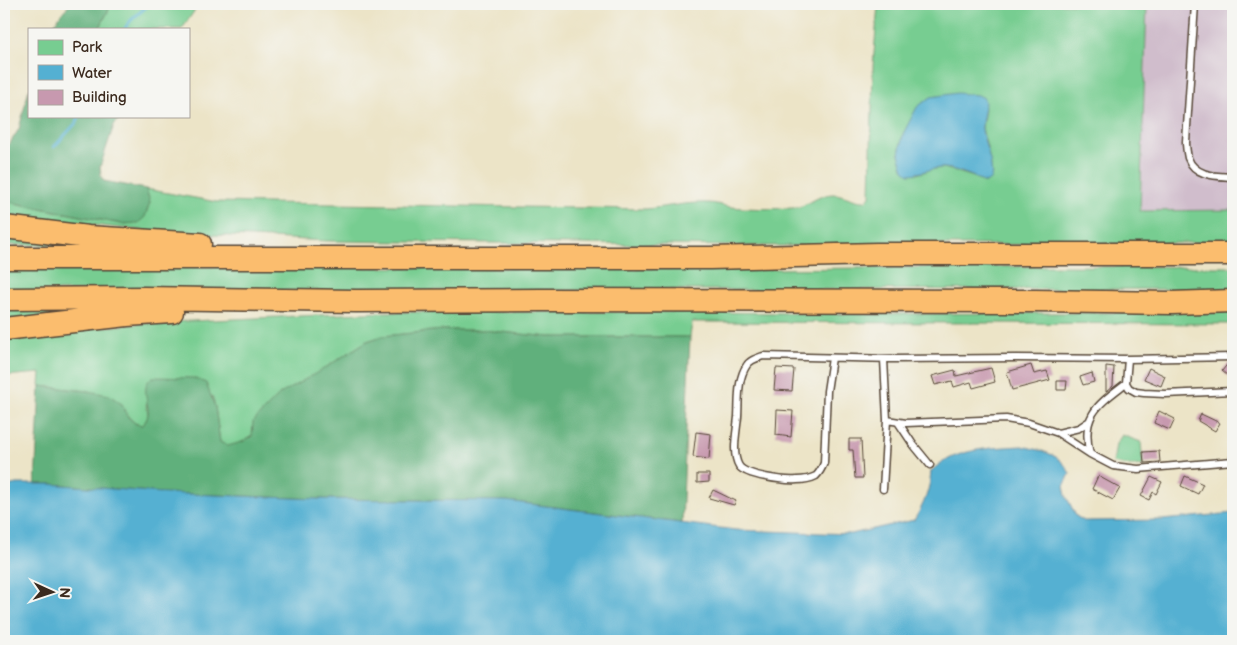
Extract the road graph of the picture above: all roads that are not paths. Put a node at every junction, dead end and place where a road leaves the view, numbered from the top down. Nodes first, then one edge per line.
1 (1195, 4) edge
2 (1233, 177) edge
3 (4, 227) edge
4 (1233, 254) edge
5 (4, 258) edge
6 (358, 258) junction
7 (4, 299) edge
8 (356, 301) junction
9 (1233, 301) edge
10 (4, 330) edge
11 (1233, 357) edge
12 (832, 358) junction
13 (884, 359) junction
14 (1128, 359) junction
15 (1126, 383) junction
16 (1233, 391) edge
17 (887, 420) junction
18 (898, 422) junction
19 (1088, 422) junction
20 (1058, 432) junction
21 (1090, 454) junction
22 (1233, 461) edge
23 (930, 465) dead end
24 (883, 489) dead end

1 - 2 lane
3 - 6 highway
4 - 6 highway
5 - 6 highway
7 - 8 highway
8 - 9 highway
8 - 10 highway
11 - 14 lane
12 - 12 lane
12 - 13 lane
13 - 14 lane
13 - 17 lane
14 - 15 lane
15 - 16 lane
15 - 19 lane
17 - 18 lane
17 - 24 lane
18 - 20 lane
18 - 23 lane
19 - 20 lane
19 - 21 lane
20 - 21 lane
21 - 22 lane

